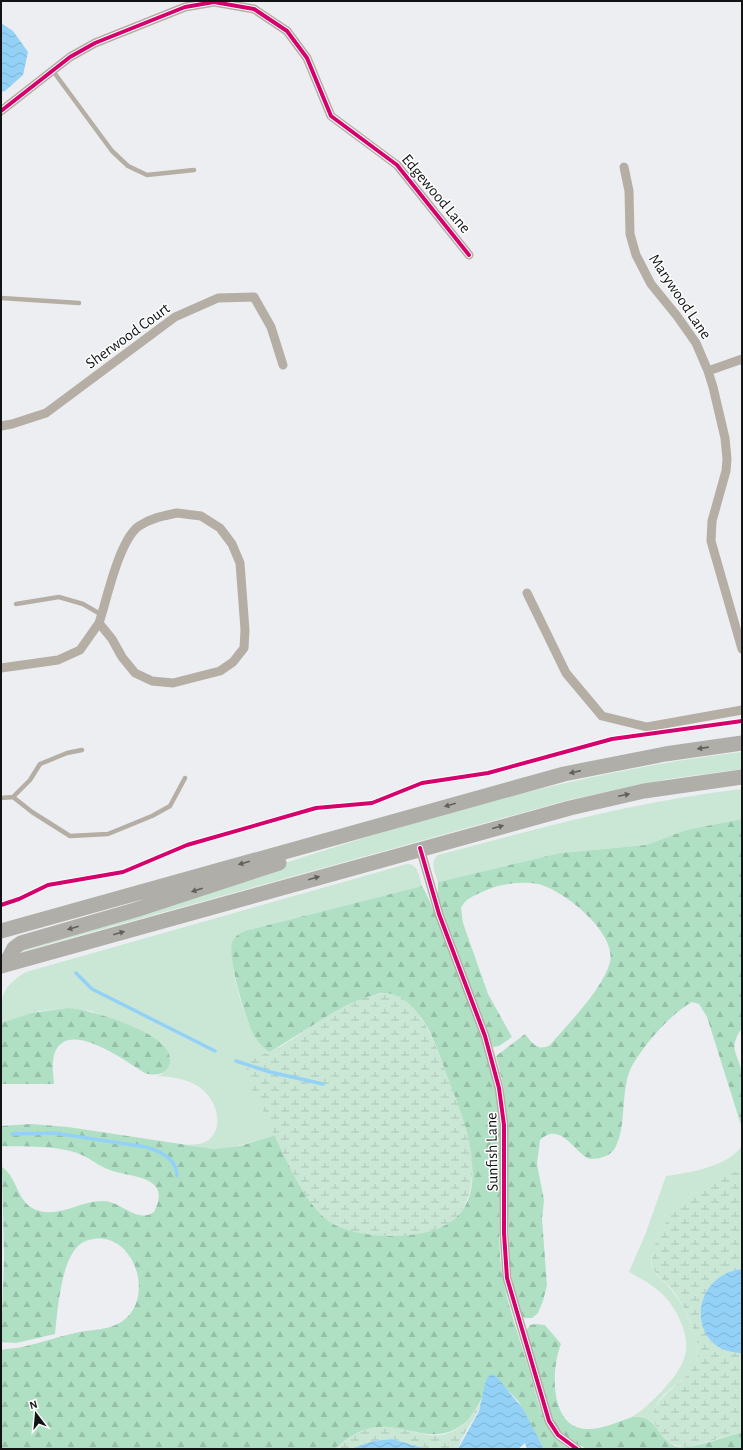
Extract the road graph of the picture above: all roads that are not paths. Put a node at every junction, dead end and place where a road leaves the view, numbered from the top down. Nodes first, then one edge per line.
1 (53, 71) junction
2 (1, 111) edge
3 (624, 167) dead end
4 (194, 170) dead end
5 (469, 255) dead end
6 (1, 298) edge
7 (79, 303) dead end
8 (742, 360) edge
9 (283, 365) dead end
10 (708, 371) junction
11 (1, 426) edge
12 (527, 594) dead end
13 (16, 604) dead end
14 (101, 619) junction
15 (742, 649) edge
16 (1, 668) edge
17 (742, 710) edge
18 (742, 743) edge
19 (82, 750) dead end
20 (742, 777) edge
21 (184, 778) dead end
22 (13, 797) junction
23 (1, 798) edge
24 (366, 829) junction
25 (420, 848) junction
26 (1, 932) edge
27 (2, 969) edge
28 (577, 1449) edge

1 - 2 street, Edgewood Lane
1 - 4 lane
1 - 5 street, Edgewood Lane
3 - 10 street, Marywood Lane
6 - 7 lane
8 - 10 street
9 - 11 street, Sherwood Court
10 - 15 street, Marywood Lane
12 - 17 street
13 - 14 lane
14 - 14 street
14 - 16 street
18 -> 24 highway
19 - 22 lane
25 -> 20 highway
21 - 22 lane
22 - 23 lane
24 -> 26 highway
24 -> 27 highway
27 -> 25 highway
25 - 28 street, Sunfish Lane

